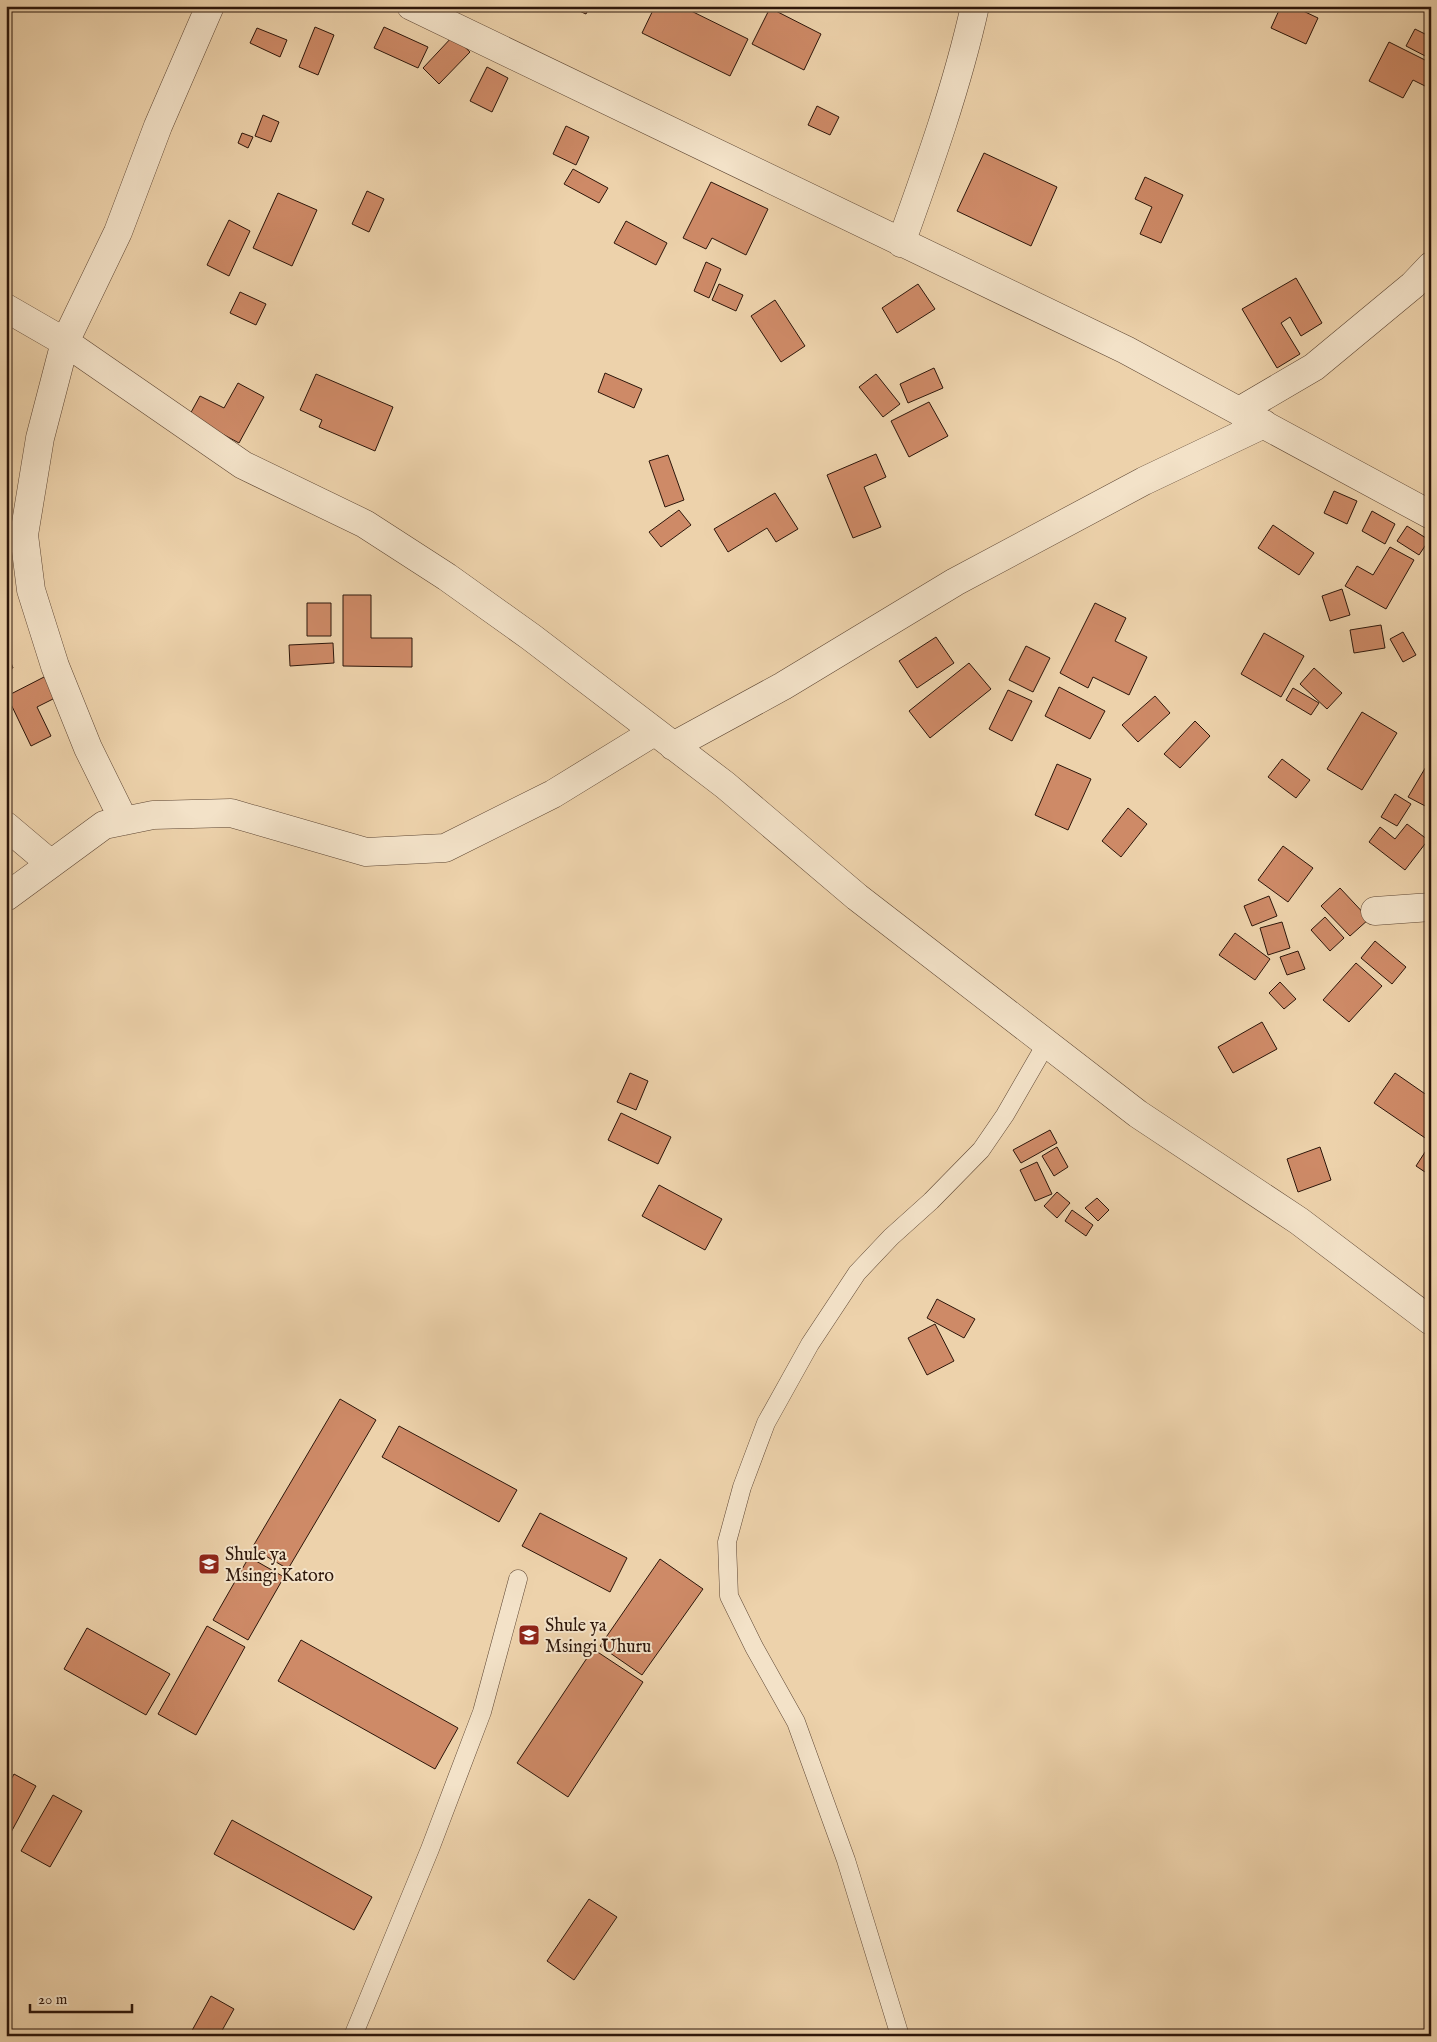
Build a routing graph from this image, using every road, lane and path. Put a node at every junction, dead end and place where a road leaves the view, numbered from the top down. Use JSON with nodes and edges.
{"nodes":[{"id":1,"x":210,"y":6,"type":"edge"},
{"id":2,"x":411,"y":6,"type":"edge"},
{"id":3,"x":975,"y":6,"type":"edge"},
{"id":4,"x":901,"y":242,"type":"junction"},
{"id":5,"x":1431,"y":266,"type":"edge"},
{"id":6,"x":6,"y":308,"type":"edge"},
{"id":7,"x":65,"y":342,"type":"junction"},
{"id":8,"x":1239,"y":411,"type":"junction"},
{"id":9,"x":1264,"y":424,"type":"junction"},
{"id":10,"x":1431,"y":515,"type":"edge"},
{"id":11,"x":663,"y":739,"type":"junction"},
{"id":12,"x":124,"y":821,"type":"junction"},
{"id":13,"x":6,"y":826,"type":"edge"},
{"id":14,"x":51,"y":864,"type":"junction"},
{"id":15,"x":6,"y":897,"type":"edge"},
{"id":16,"x":1431,"y":907,"type":"edge"},
{"id":17,"x":1375,"y":911,"type":"dead end"},
{"id":18,"x":1046,"y":1044,"type":"junction"},
{"id":19,"x":1431,"y":1321,"type":"edge"},
{"id":20,"x":518,"y":1579,"type":"dead end"},
{"id":21,"x":353,"y":2036,"type":"edge"},
{"id":22,"x":900,"y":2036,"type":"edge"}],
"edges":[{"from":1,"to":7,"type":"street"},
{"from":2,"to":4,"type":"street"},
{"from":3,"to":4,"type":"street"},
{"from":4,"to":8,"type":"street"},
{"from":5,"to":8,"type":"street"},
{"from":6,"to":7,"type":"street"},
{"from":7,"to":11,"type":"street"},
{"from":7,"to":12,"type":"street"},
{"from":8,"to":9,"type":"street"},
{"from":9,"to":10,"type":"street"},
{"from":9,"to":11,"type":"street"},
{"from":11,"to":12,"type":"street"},
{"from":11,"to":18,"type":"street"},
{"from":12,"to":14,"type":"street"},
{"from":13,"to":14,"type":"street"},
{"from":14,"to":15,"type":"street"},
{"from":16,"to":17,"type":"street"},
{"from":18,"to":19,"type":"street"},
{"from":18,"to":22,"type":"lane"},
{"from":20,"to":21,"type":"lane"}]}
